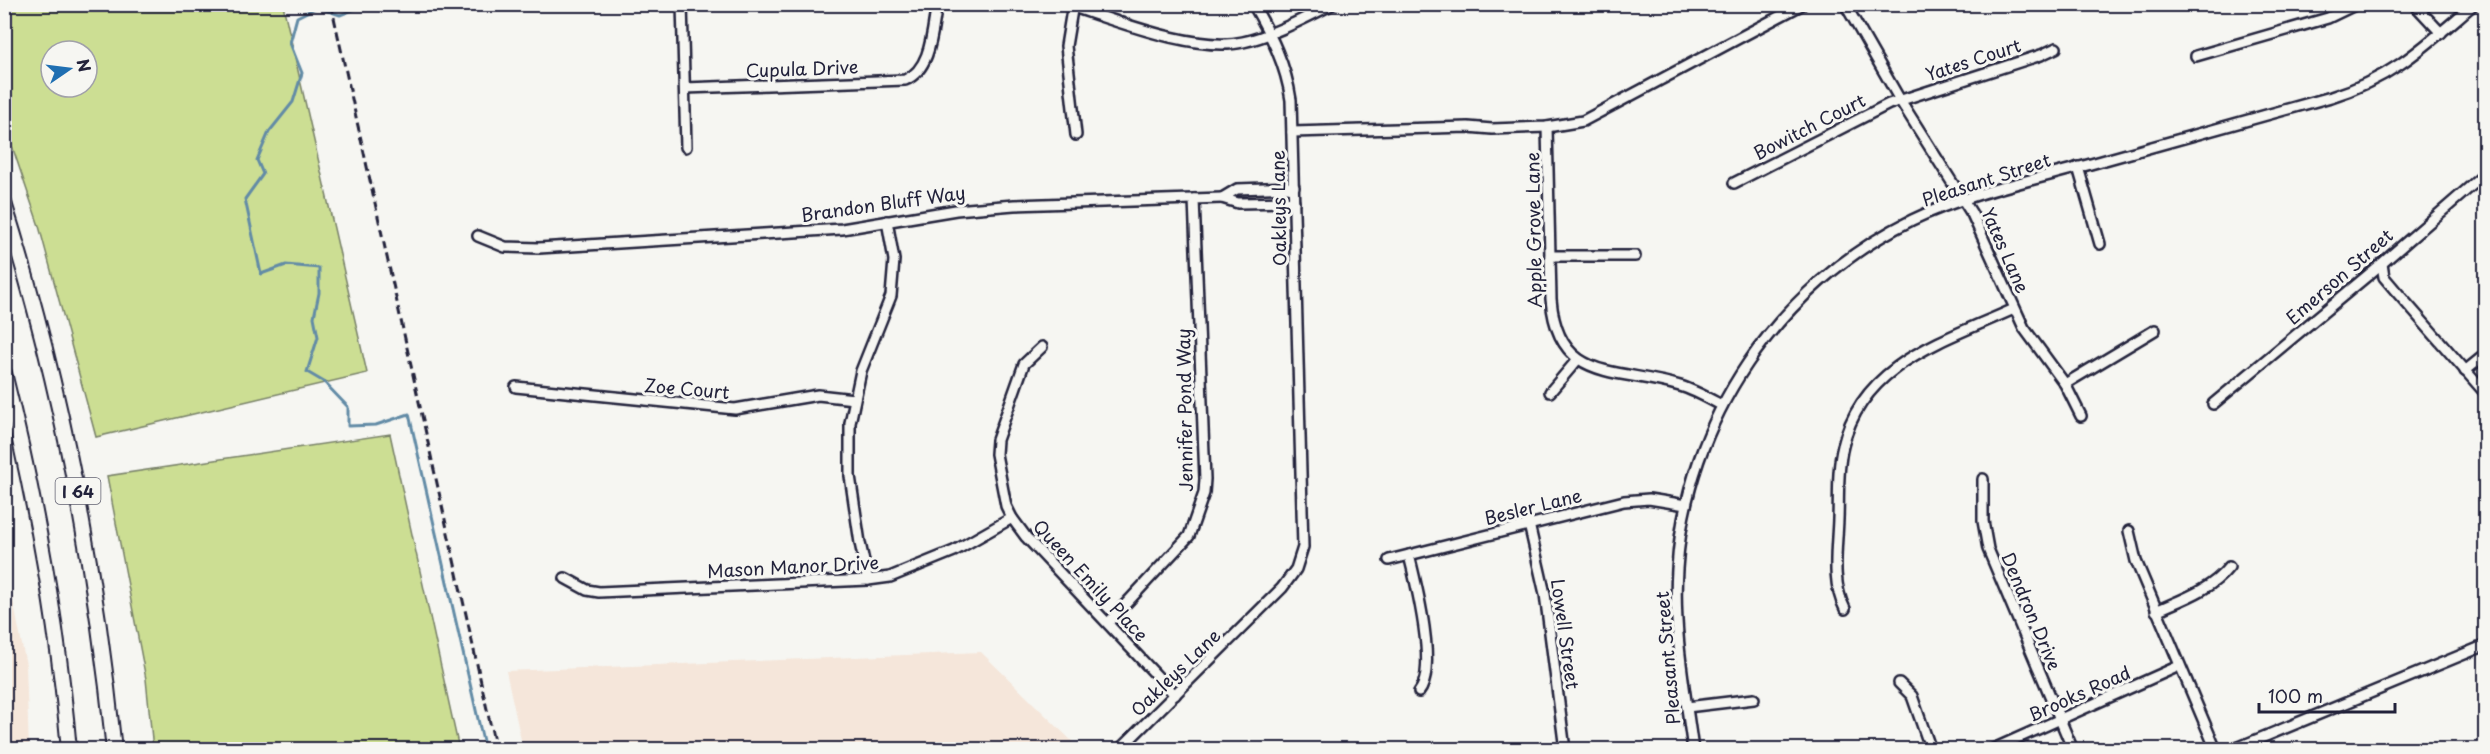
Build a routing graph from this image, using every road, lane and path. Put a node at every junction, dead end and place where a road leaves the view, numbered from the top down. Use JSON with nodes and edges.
{"nodes":[{"id":1,"x":682,"y":4,"type":"edge"},
{"id":2,"x":937,"y":4,"type":"edge"},
{"id":3,"x":1253,"y":4,"type":"edge"},
{"id":4,"x":1333,"y":4,"type":"edge"},
{"id":5,"x":1803,"y":4,"type":"edge"},
{"id":6,"x":1845,"y":4,"type":"edge"},
{"id":7,"x":2357,"y":4,"type":"edge"},
{"id":8,"x":2414,"y":4,"type":"edge"},
{"id":9,"x":2474,"y":4,"type":"edge"},
{"id":10,"x":1070,"y":5,"type":"edge"},
{"id":11,"x":1268,"y":33,"type":"junction"},
{"id":12,"x":2441,"y":33,"type":"junction"},
{"id":13,"x":2056,"y":48,"type":"dead end"},
{"id":14,"x":2196,"y":56,"type":"dead end"},
{"id":15,"x":685,"y":88,"type":"junction"},
{"id":16,"x":1900,"y":100,"type":"junction"},
{"id":17,"x":1547,"y":127,"type":"junction"},
{"id":18,"x":1292,"y":132,"type":"junction"},
{"id":19,"x":1076,"y":135,"type":"dead end"},
{"id":20,"x":686,"y":147,"type":"dead end"},
{"id":21,"x":2078,"y":167,"type":"junction"},
{"id":22,"x":2486,"y":173,"type":"edge"},
{"id":23,"x":1734,"y":183,"type":"dead end"},
{"id":24,"x":1294,"y":187,"type":"junction"},
{"id":25,"x":1222,"y":198,"type":"junction"},
{"id":26,"x":1194,"y":199,"type":"junction"},
{"id":27,"x":1964,"y":200,"type":"junction"},
{"id":28,"x":1294,"y":202,"type":"junction"},
{"id":29,"x":4,"y":203,"type":"edge"},
{"id":30,"x":887,"y":221,"type":"junction"},
{"id":31,"x":478,"y":236,"type":"dead end"},
{"id":32,"x":2100,"y":244,"type":"dead end"},
{"id":33,"x":1550,"y":256,"type":"junction"},
{"id":34,"x":1635,"y":256,"type":"dead end"},
{"id":35,"x":2382,"y":264,"type":"junction"},
{"id":36,"x":2014,"y":309,"type":"junction"},
{"id":37,"x":2155,"y":330,"type":"dead end"},
{"id":38,"x":1042,"y":347,"type":"dead end"},
{"id":39,"x":2486,"y":354,"type":"edge"},
{"id":40,"x":1578,"y":359,"type":"junction"},
{"id":41,"x":2465,"y":371,"type":"junction"},
{"id":42,"x":4,"y":373,"type":"edge"},
{"id":43,"x":2065,"y":384,"type":"junction"},
{"id":44,"x":516,"y":387,"type":"dead end"},
{"id":45,"x":1550,"y":392,"type":"dead end"},
{"id":46,"x":2486,"y":394,"type":"edge"},
{"id":47,"x":854,"y":399,"type":"junction"},
{"id":48,"x":2213,"y":404,"type":"dead end"},
{"id":49,"x":1721,"y":405,"type":"junction"},
{"id":50,"x":2081,"y":416,"type":"dead end"},
{"id":51,"x":1983,"y":479,"type":"dead end"},
{"id":52,"x":1686,"y":505,"type":"junction"},
{"id":53,"x":1012,"y":518,"type":"junction"},
{"id":54,"x":1529,"y":524,"type":"junction"},
{"id":55,"x":2129,"y":531,"type":"dead end"},
{"id":56,"x":1409,"y":555,"type":"junction"},
{"id":57,"x":1389,"y":560,"type":"dead end"},
{"id":58,"x":2229,"y":567,"type":"dead end"},
{"id":59,"x":565,"y":578,"type":"dead end"},
{"id":60,"x":868,"y":580,"type":"junction"},
{"id":61,"x":1845,"y":609,"type":"dead end"},
{"id":62,"x":2156,"y":610,"type":"junction"},
{"id":63,"x":1108,"y":623,"type":"junction"},
{"id":64,"x":2486,"y":645,"type":"edge"},
{"id":65,"x":2179,"y":666,"type":"junction"},
{"id":66,"x":1899,"y":683,"type":"dead end"},
{"id":67,"x":1419,"y":692,"type":"dead end"},
{"id":68,"x":1175,"y":694,"type":"junction"},
{"id":69,"x":1754,"y":699,"type":"dead end"},
{"id":70,"x":1687,"y":707,"type":"junction"},
{"id":71,"x":2060,"y":720,"type":"junction"},
{"id":72,"x":69,"y":750,"type":"edge"},
{"id":73,"x":114,"y":750,"type":"edge"},
{"id":74,"x":1119,"y":750,"type":"edge"},
{"id":75,"x":1565,"y":750,"type":"edge"},
{"id":76,"x":1693,"y":750,"type":"edge"},
{"id":77,"x":1931,"y":750,"type":"edge"},
{"id":78,"x":1992,"y":750,"type":"edge"},
{"id":79,"x":2073,"y":750,"type":"edge"},
{"id":80,"x":2216,"y":750,"type":"edge"},
{"id":81,"x":2232,"y":750,"type":"edge"}],
"edges":[{"from":1,"to":15,"type":"street"},
{"from":2,"to":15,"type":"street","name":"Cupula Drive"},
{"from":3,"to":11,"type":"street"},
{"from":4,"to":11,"type":"street"},
{"from":5,"to":17,"type":"street","name":"Oakleys Lane"},
{"from":6,"to":16,"type":"street","name":"Yates Lane"},
{"from":7,"to":14,"type":"street"},
{"from":8,"to":12,"type":"street"},
{"from":9,"to":12,"type":"street","name":"Pleasant Street"},
{"from":10,"to":11,"type":"street"},
{"from":10,"to":19,"type":"street"},
{"from":11,"to":18,"type":"street"},
{"from":12,"to":21,"type":"street","name":"Pleasant Street"},
{"from":13,"to":16,"type":"street","name":"Yates Court"},
{"from":15,"to":20,"type":"street"},
{"from":16,"to":23,"type":"street","name":"Bowitch Court"},
{"from":16,"to":27,"type":"street","name":"Yates Lane"},
{"from":17,"to":18,"type":"street","name":"Oakleys Lane"},
{"from":17,"to":33,"type":"street","name":"Apple Grove Lane"},
{"from":18,"to":24,"type":"street","name":"Oakleys Lane"},
{"from":21,"to":27,"type":"street","name":"Pleasant Street"},
{"from":21,"to":32,"type":"street"},
{"from":22,"to":35,"type":"street","name":"Emerson Street"},
{"from":24,"to":25,"type":"street","name":"Brandon Bluff Way"},
{"from":24,"to":28,"type":"street","name":"Oakleys Lane"},
{"from":25,"to":26,"type":"street","name":"Brandon Bluff Way"},
{"from":25,"to":28,"type":"street","name":"Brandon Bluff Way"},
{"from":26,"to":30,"type":"street","name":"Brandon Bluff Way"},
{"from":26,"to":63,"type":"street","name":"Jennifer Pond Way"},
{"from":27,"to":36,"type":"street","name":"Yates Lane"},
{"from":27,"to":49,"type":"street","name":"Pleasant Street"},
{"from":28,"to":68,"type":"street","name":"Oakleys Lane"},
{"from":29,"to":73,"type":"highway","number":"I 64"},
{"from":30,"to":31,"type":"street","name":"Brandon Bluff Way"},
{"from":30,"to":47,"type":"street"},
{"from":33,"to":34,"type":"street"},
{"from":33,"to":40,"type":"street","name":"Apple Grove Lane"},
{"from":35,"to":41,"type":"street"},
{"from":35,"to":48,"type":"street","name":"Emerson Street"},
{"from":36,"to":43,"type":"street","name":"Yates Lane"},
{"from":36,"to":61,"type":"street"},
{"from":37,"to":43,"type":"street"},
{"from":38,"to":53,"type":"street","name":"Queen Emily Place"},
{"from":39,"to":41,"type":"street"},
{"from":40,"to":45,"type":"street"},
{"from":40,"to":49,"type":"street"},
{"from":41,"to":46,"type":"street"},
{"from":42,"to":72,"type":"highway","number":"I 64"},
{"from":43,"to":50,"type":"street","name":"Yates Lane"},
{"from":44,"to":47,"type":"street","name":"Zoe Court"},
{"from":47,"to":60,"type":"street"},
{"from":49,"to":52,"type":"street","name":"Pleasant Street"},
{"from":51,"to":71,"type":"street","name":"Dendron Drive"},
{"from":52,"to":54,"type":"street","name":"Besler Lane"},
{"from":52,"to":70,"type":"street","name":"Pleasant Street"},
{"from":53,"to":60,"type":"street","name":"Mason Manor Drive"},
{"from":53,"to":63,"type":"street","name":"Queen Emily Place"},
{"from":54,"to":56,"type":"street","name":"Besler Lane"},
{"from":54,"to":75,"type":"street","name":"Lowell Street"},
{"from":55,"to":62,"type":"street"},
{"from":56,"to":57,"type":"street","name":"Besler Lane"},
{"from":56,"to":67,"type":"street"},
{"from":58,"to":62,"type":"street"},
{"from":59,"to":60,"type":"street","name":"Mason Manor Drive"},
{"from":62,"to":65,"type":"street"},
{"from":63,"to":68,"type":"street","name":"Queen Emily Place"},
{"from":64,"to":81,"type":"street"},
{"from":65,"to":71,"type":"street","name":"Brooks Road"},
{"from":65,"to":80,"type":"street"},
{"from":66,"to":77,"type":"street"},
{"from":68,"to":74,"type":"street","name":"Oakleys Lane"},
{"from":69,"to":70,"type":"street"},
{"from":70,"to":76,"type":"street","name":"Pleasant Street"},
{"from":71,"to":78,"type":"street","name":"Brooks Road"},
{"from":71,"to":79,"type":"street","name":"Dendron Drive"}]}
